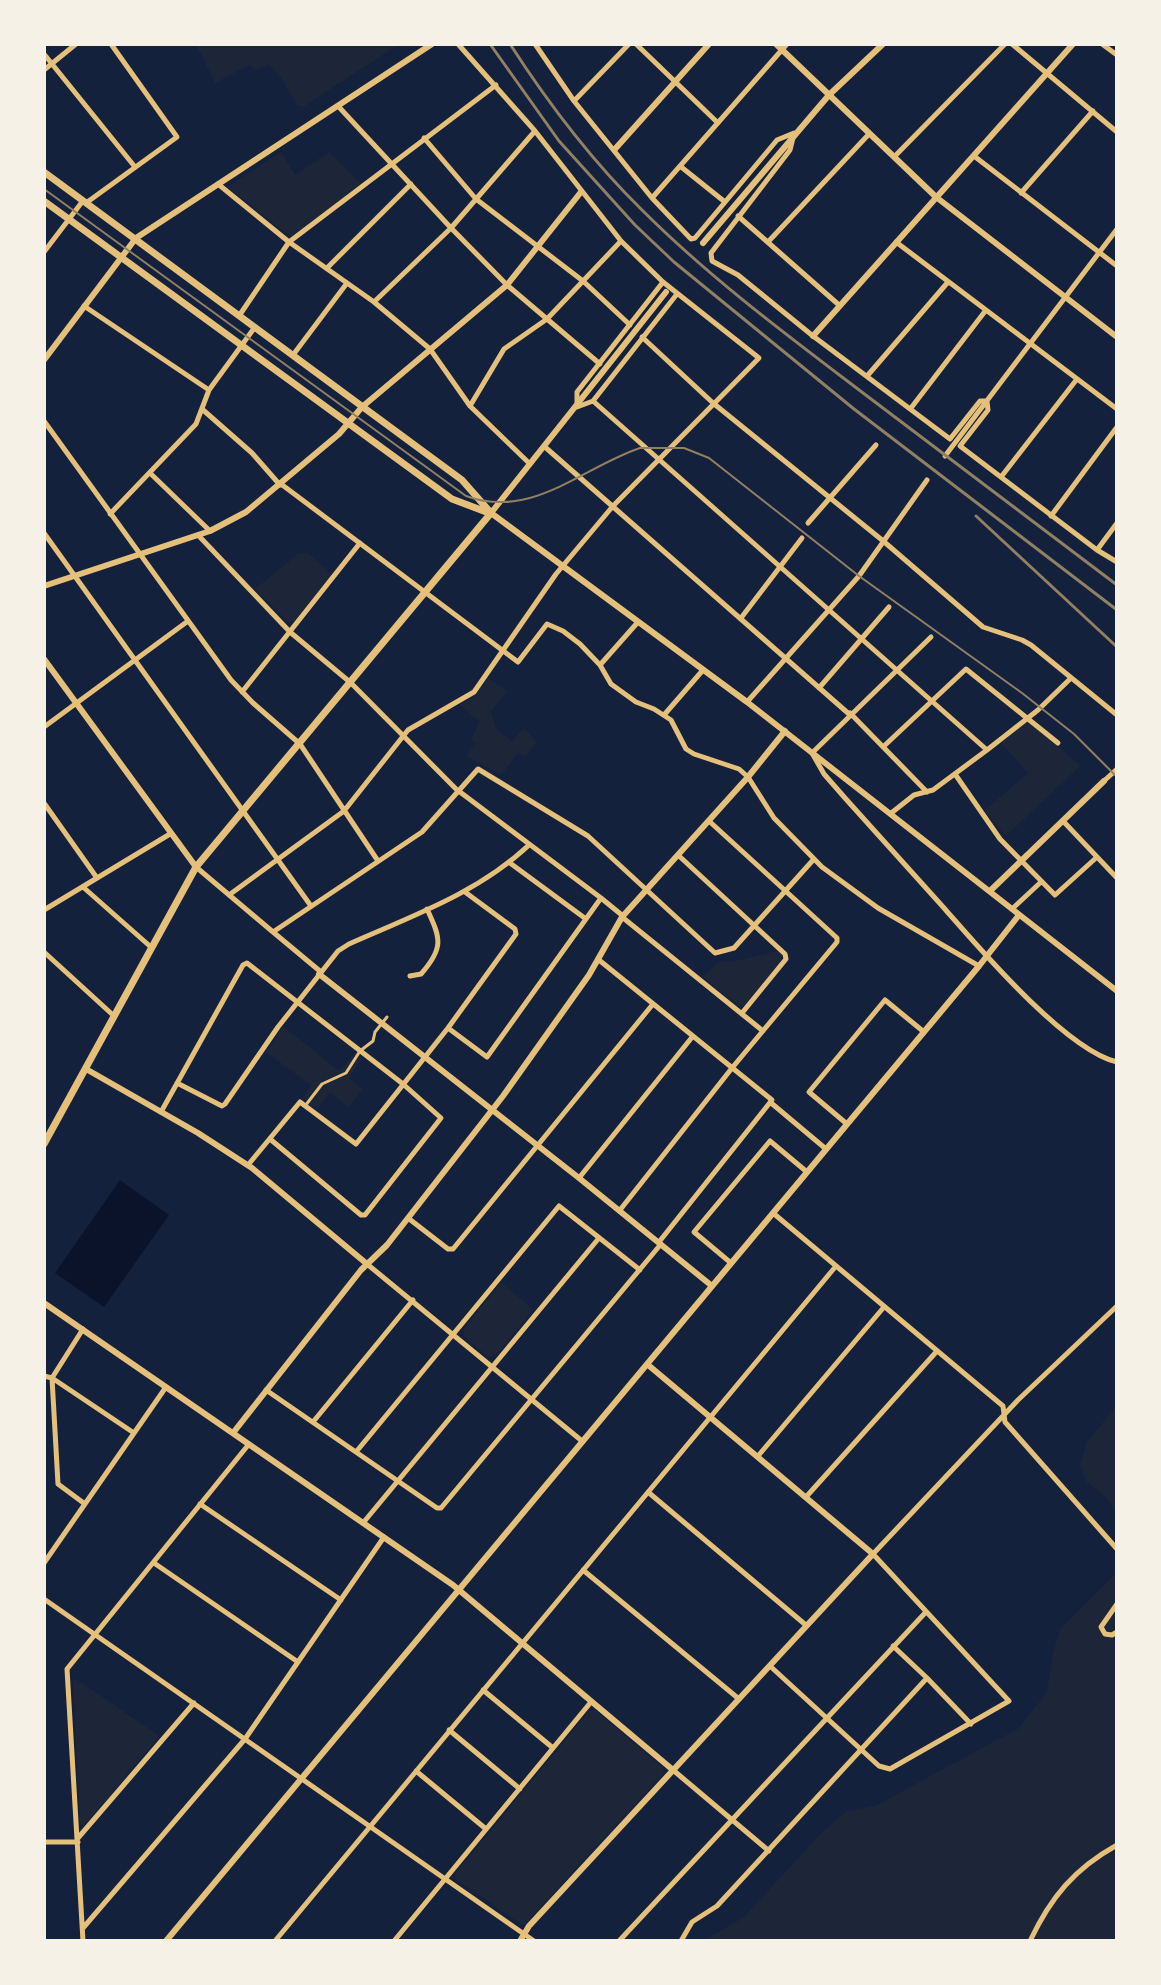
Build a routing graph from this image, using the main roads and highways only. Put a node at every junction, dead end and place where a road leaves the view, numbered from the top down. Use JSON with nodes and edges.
{"nodes":[{"id":1,"x":44,"y":172,"type":"edge"},
{"id":2,"x":44,"y":201,"type":"edge"},
{"id":3,"x":491,"y":513,"type":"junction"},
{"id":4,"x":44,"y":1144,"type":"edge"}],
"edges":[{"from":1,"to":3,"type":"main road"},
{"from":2,"to":3,"type":"main road"},
{"from":3,"to":4,"type":"main road"}]}
